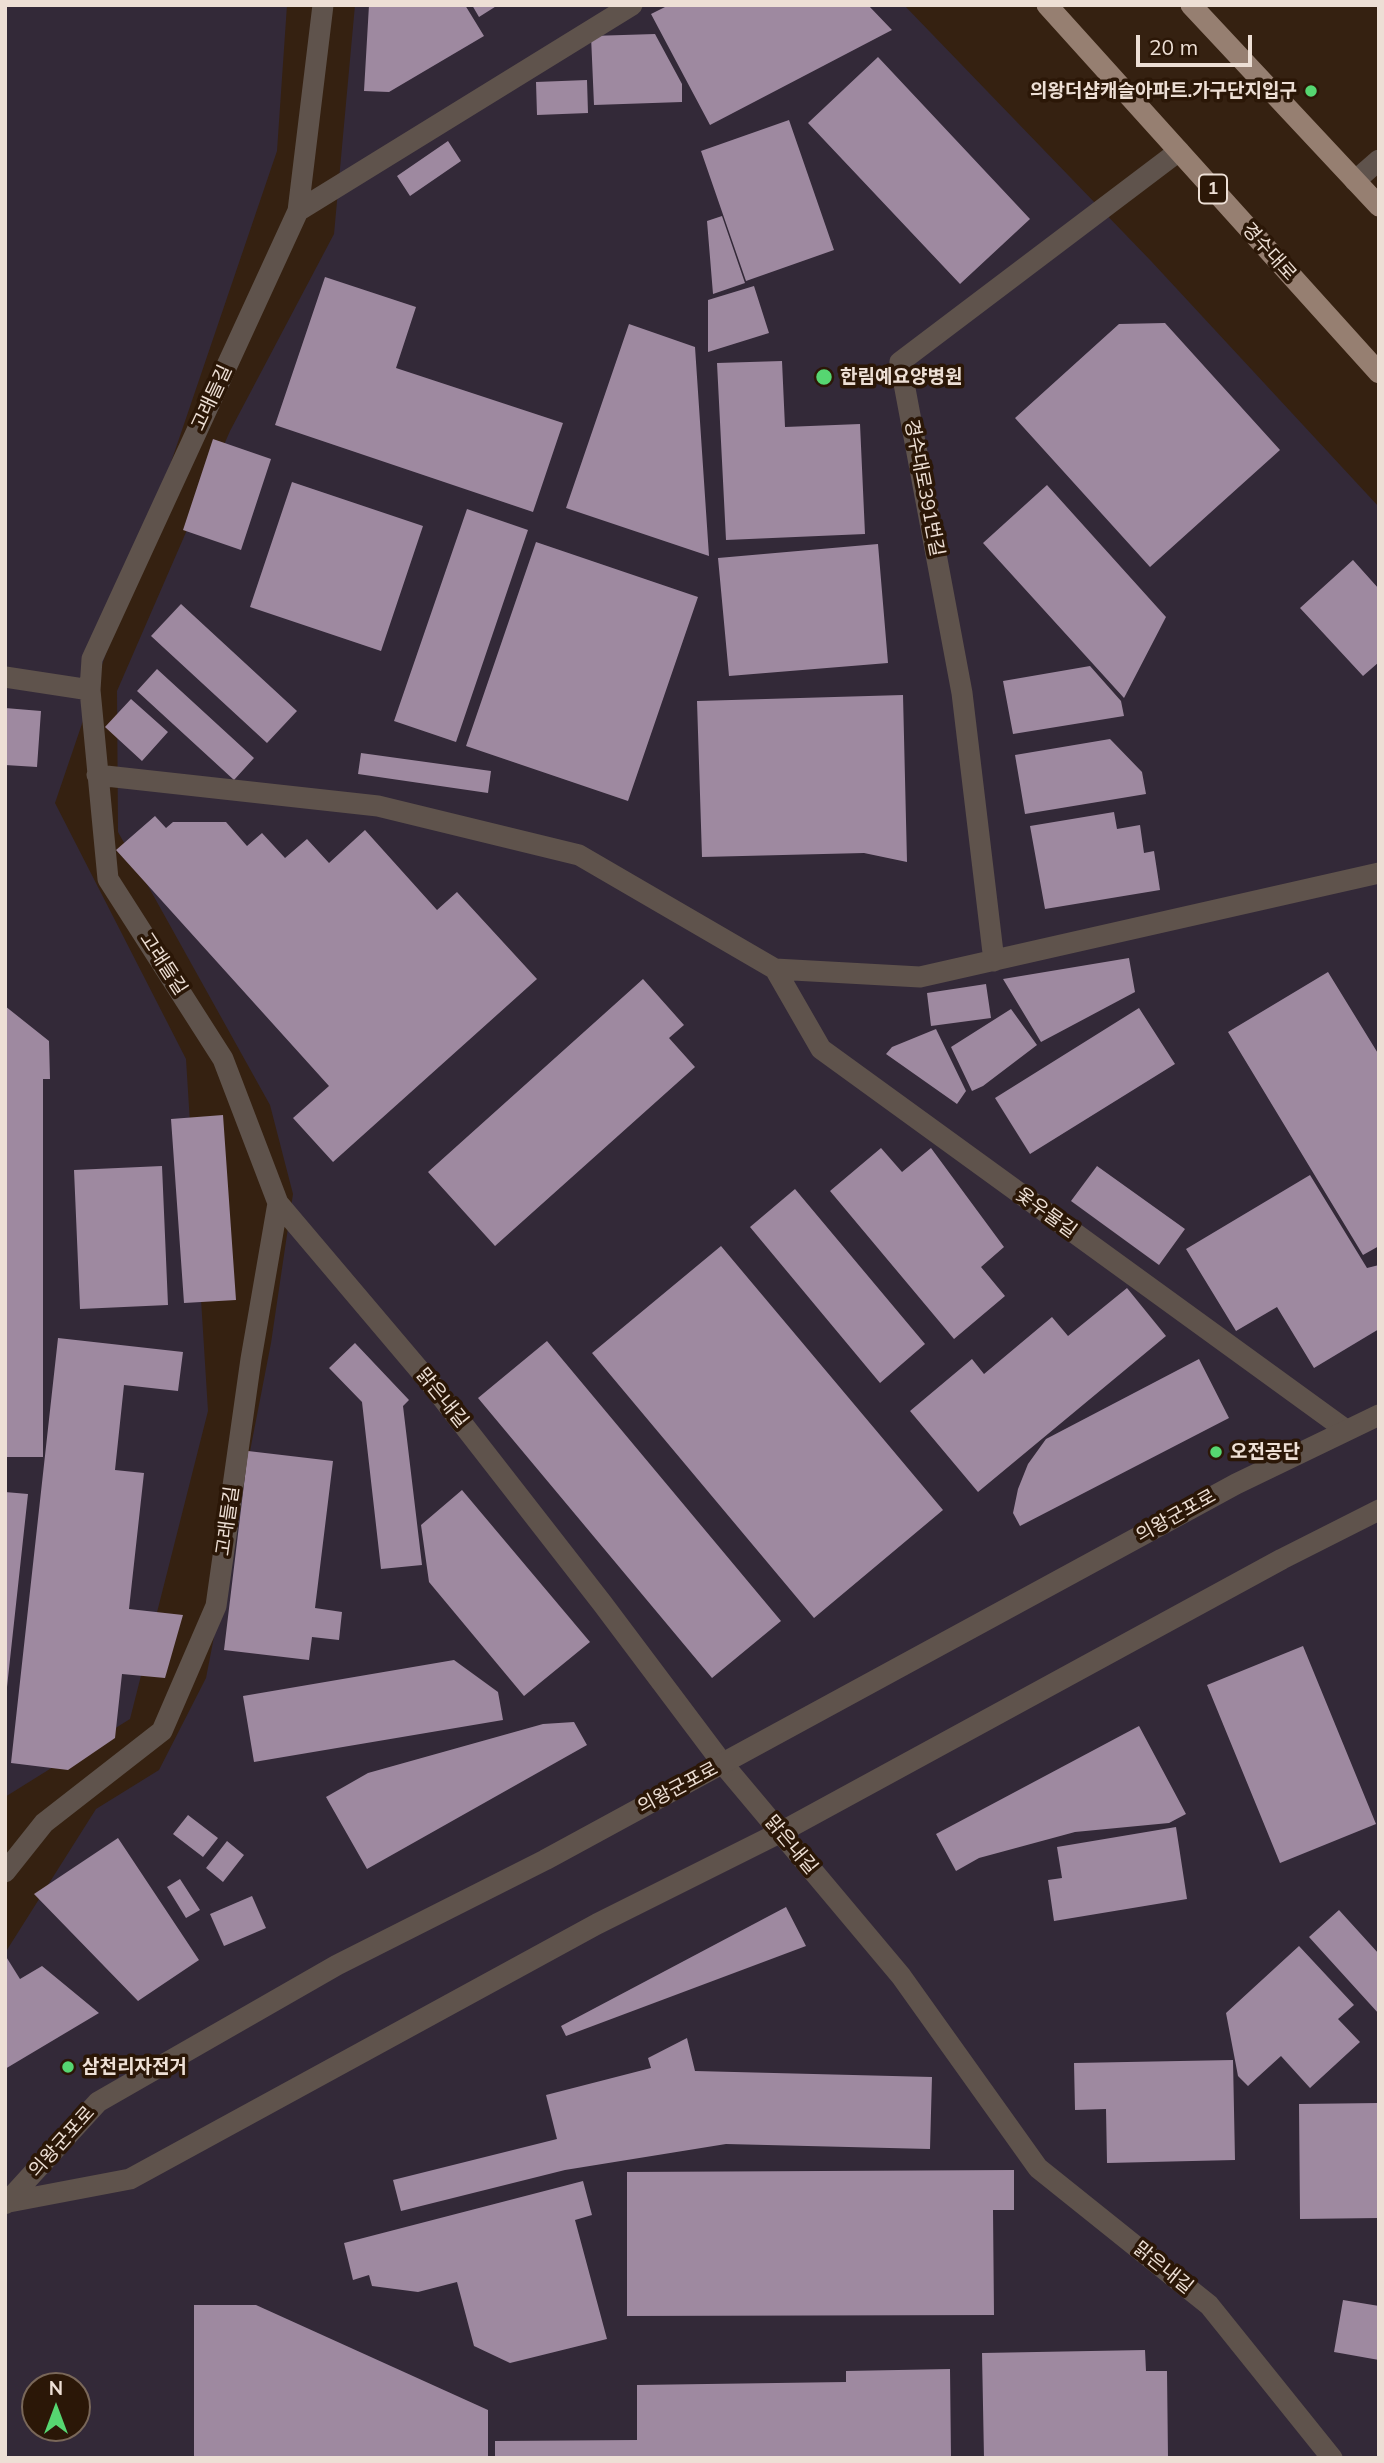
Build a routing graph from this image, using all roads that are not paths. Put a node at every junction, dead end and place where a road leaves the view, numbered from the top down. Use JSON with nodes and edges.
{"nodes":[{"id":1,"x":323,"y":5,"type":"edge"},
{"id":2,"x":632,"y":5,"type":"edge"},
{"id":3,"x":1047,"y":5,"type":"edge"},
{"id":4,"x":1191,"y":5,"type":"edge"},
{"id":5,"x":1179,"y":151,"type":"junction"},
{"id":6,"x":1379,"y":160,"type":"edge"},
{"id":7,"x":1355,"y":181,"type":"junction"},
{"id":8,"x":1379,"y":206,"type":"edge"},
{"id":9,"x":298,"y":211,"type":"junction"},
{"id":10,"x":1379,"y":373,"type":"edge"},
{"id":11,"x":5,"y":677,"type":"edge"},
{"id":12,"x":90,"y":690,"type":"junction"},
{"id":13,"x":97,"y":775,"type":"junction"},
{"id":14,"x":1379,"y":873,"type":"edge"},
{"id":15,"x":994,"y":961,"type":"junction"},
{"id":16,"x":775,"y":969,"type":"junction"},
{"id":17,"x":278,"y":1203,"type":"junction"},
{"id":18,"x":1379,"y":1415,"type":"edge"},
{"id":19,"x":1346,"y":1430,"type":"junction"},
{"id":20,"x":1379,"y":1510,"type":"edge"},
{"id":21,"x":723,"y":1764,"type":"junction"},
{"id":22,"x":781,"y":1832,"type":"junction"},
{"id":23,"x":5,"y":1872,"type":"edge"},
{"id":24,"x":7,"y":2203,"type":"edge"},
{"id":25,"x":1332,"y":2458,"type":"edge"}],
"edges":[{"from":1,"to":9,"type":"street","name":"고래들길"},
{"from":2,"to":9,"type":"street"},
{"from":3,"to":5,"type":"main road","name":"경수대로","number":"1"},
{"from":4,"to":7,"type":"main road"},
{"from":5,"to":10,"type":"main road","name":"경수대로","number":"1"},
{"from":5,"to":15,"type":"street","name":"경수대로391번길"},
{"from":6,"to":7,"type":"street"},
{"from":7,"to":8,"type":"main road"},
{"from":9,"to":12,"type":"street","name":"고래들길"},
{"from":11,"to":12,"type":"street"},
{"from":12,"to":13,"type":"street","name":"고래들길"},
{"from":13,"to":16,"type":"street"},
{"from":13,"to":17,"type":"street","name":"고래들길"},
{"from":14,"to":15,"type":"street"},
{"from":15,"to":16,"type":"street"},
{"from":16,"to":19,"type":"street","name":"옻우물길"},
{"from":17,"to":21,"type":"street","name":"맑은내길"},
{"from":17,"to":23,"type":"street","name":"고래들길"},
{"from":18,"to":19,"type":"street","name":"의왕군포로"},
{"from":19,"to":21,"type":"street","name":"의왕군포로"},
{"from":20,"to":22,"type":"street","name":"의왕군포로"},
{"from":21,"to":22,"type":"street","name":"맑은내길"},
{"from":21,"to":24,"type":"street","name":"의왕군포로"},
{"from":22,"to":24,"type":"street","name":"의왕군포로"},
{"from":22,"to":25,"type":"street","name":"맑은내길"}]}
